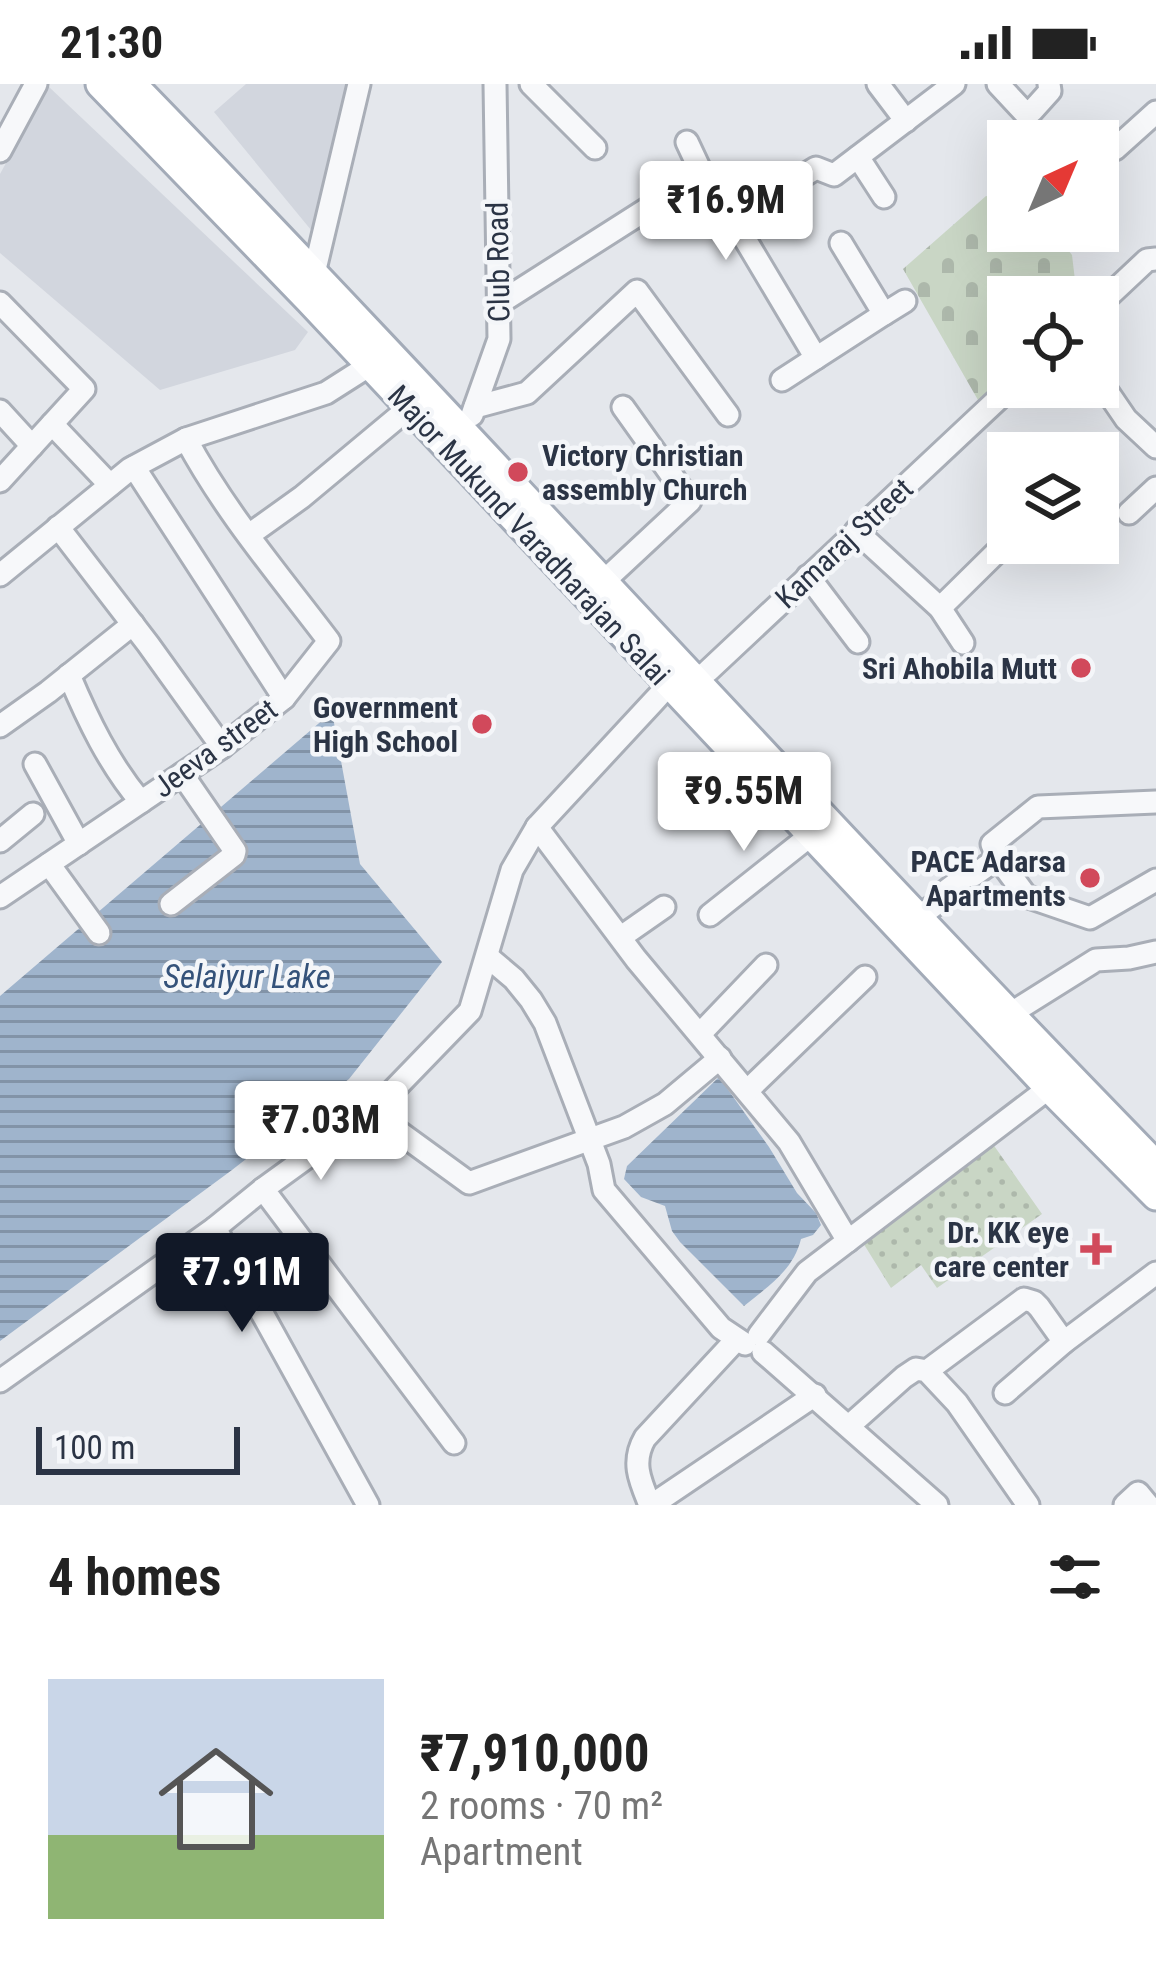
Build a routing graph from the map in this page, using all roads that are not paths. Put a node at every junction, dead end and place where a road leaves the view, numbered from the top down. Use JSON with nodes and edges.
{"nodes":[{"id":1,"x":36,"y":84,"type":"edge"},
{"id":2,"x":100,"y":84,"type":"edge"},
{"id":3,"x":132,"y":84,"type":"edge"},
{"id":4,"x":359,"y":84,"type":"edge"},
{"id":5,"x":495,"y":84,"type":"edge"},
{"id":6,"x":531,"y":84,"type":"edge"},
{"id":7,"x":878,"y":84,"type":"edge"},
{"id":8,"x":954,"y":84,"type":"edge"},
{"id":9,"x":998,"y":84,"type":"edge"},
{"id":10,"x":1049,"y":84,"type":"edge"},
{"id":11,"x":1156,"y":112,"type":"edge"},
{"id":12,"x":907,"y":121,"type":"junction"},
{"id":13,"x":687,"y":142,"type":"dead end"},
{"id":14,"x":1119,"y":144,"type":"edge"},
{"id":15,"x":595,"y":148,"type":"dead end"},
{"id":16,"x":0,"y":151,"type":"edge"},
{"id":17,"x":858,"y":157,"type":"junction"},
{"id":18,"x":702,"y":174,"type":"junction"},
{"id":19,"x":884,"y":197,"type":"dead end"},
{"id":20,"x":733,"y":219,"type":"junction"},
{"id":21,"x":841,"y":243,"type":"dead end"},
{"id":22,"x":1156,"y":259,"type":"edge"},
{"id":23,"x":314,"y":272,"type":"junction"},
{"id":24,"x":1119,"y":286,"type":"edge"},
{"id":25,"x":309,"y":300,"type":"junction"},
{"id":26,"x":905,"y":301,"type":"dead end"},
{"id":27,"x":0,"y":304,"type":"edge"},
{"id":28,"x":498,"y":304,"type":"junction"},
{"id":29,"x":884,"y":314,"type":"junction"},
{"id":30,"x":815,"y":358,"type":"junction"},
{"id":31,"x":370,"y":364,"type":"junction"},
{"id":32,"x":782,"y":380,"type":"dead end"},
{"id":33,"x":410,"y":407,"type":"junction"},
{"id":34,"x":623,"y":407,"type":"dead end"},
{"id":35,"x":988,"y":408,"type":"edge"},
{"id":36,"x":1119,"y":408,"type":"edge"},
{"id":37,"x":0,"y":411,"type":"edge"},
{"id":38,"x":728,"y":415,"type":"dead end"},
{"id":39,"x":470,"y":420,"type":"junction"},
{"id":40,"x":52,"y":424,"type":"junction"},
{"id":41,"x":186,"y":439,"type":"junction"},
{"id":42,"x":32,"y":446,"type":"junction"},
{"id":43,"x":1156,"y":447,"type":"edge"},
{"id":44,"x":134,"y":467,"type":"junction"},
{"id":45,"x":0,"y":481,"type":"edge"},
{"id":46,"x":110,"y":485,"type":"junction"},
{"id":47,"x":1156,"y":488,"type":"edge"},
{"id":48,"x":1129,"y":513,"type":"dead end"},
{"id":49,"x":58,"y":527,"type":"junction"},
{"id":50,"x":856,"y":531,"type":"junction"},
{"id":51,"x":249,"y":535,"type":"junction"},
{"id":52,"x":987,"y":562,"type":"edge"},
{"id":53,"x":0,"y":575,"type":"edge"},
{"id":54,"x":808,"y":577,"type":"junction"},
{"id":55,"x":603,"y":582,"type":"junction"},
{"id":56,"x":940,"y":608,"type":"junction"},
{"id":57,"x":133,"y":624,"type":"junction"},
{"id":58,"x":858,"y":643,"type":"dead end"},
{"id":59,"x":963,"y":643,"type":"dead end"},
{"id":60,"x":69,"y":675,"type":"junction"},
{"id":61,"x":683,"y":684,"type":"junction"},
{"id":62,"x":284,"y":698,"type":"junction"},
{"id":63,"x":0,"y":726,"type":"edge"},
{"id":64,"x":222,"y":747,"type":"junction"},
{"id":65,"x":35,"y":764,"type":"dead end"},
{"id":66,"x":182,"y":774,"type":"junction"},
{"id":67,"x":141,"y":802,"type":"junction"},
{"id":68,"x":1156,"y":802,"type":"edge"},
{"id":69,"x":33,"y":814,"type":"dead end"},
{"id":70,"x":537,"y":827,"type":"junction"},
{"id":71,"x":811,"y":835,"type":"junction"},
{"id":72,"x":0,"y":841,"type":"edge"},
{"id":73,"x":79,"y":844,"type":"junction"},
{"id":74,"x":998,"y":858,"type":"junction"},
{"id":75,"x":49,"y":864,"type":"junction"},
{"id":76,"x":1156,"y":880,"type":"edge"},
{"id":77,"x":0,"y":897,"type":"edge"},
{"id":78,"x":171,"y":904,"type":"dead end"},
{"id":79,"x":664,"y":907,"type":"dead end"},
{"id":80,"x":929,"y":909,"type":"junction"},
{"id":81,"x":710,"y":915,"type":"dead end"},
{"id":82,"x":99,"y":933,"type":"dead end"},
{"id":83,"x":621,"y":937,"type":"junction"},
{"id":84,"x":490,"y":948,"type":"junction"},
{"id":85,"x":1156,"y":952,"type":"edge"},
{"id":86,"x":766,"y":965,"type":"dead end"},
{"id":87,"x":865,"y":976,"type":"dead end"},
{"id":88,"x":1010,"y":1014,"type":"junction"},
{"id":89,"x":700,"y":1034,"type":"junction"},
{"id":90,"x":720,"y":1058,"type":"junction"},
{"id":91,"x":1049,"y":1088,"type":"junction"},
{"id":92,"x":748,"y":1091,"type":"junction"},
{"id":93,"x":370,"y":1111,"type":"junction"},
{"id":94,"x":590,"y":1140,"type":"junction"},
{"id":95,"x":1156,"y":1165,"type":"edge"},
{"id":96,"x":263,"y":1190,"type":"junction"},
{"id":97,"x":1156,"y":1196,"type":"edge"},
{"id":98,"x":215,"y":1228,"type":"junction"},
{"id":99,"x":848,"y":1240,"type":"junction"},
{"id":100,"x":1156,"y":1273,"type":"edge"},
{"id":101,"x":1064,"y":1342,"type":"junction"},
{"id":102,"x":751,"y":1343,"type":"junction"},
{"id":103,"x":927,"y":1371,"type":"junction"},
{"id":104,"x":0,"y":1381,"type":"edge"},
{"id":105,"x":1005,"y":1393,"type":"dead end"},
{"id":106,"x":815,"y":1395,"type":"junction"},
{"id":107,"x":849,"y":1426,"type":"junction"},
{"id":108,"x":454,"y":1443,"type":"dead end"},
{"id":109,"x":1156,"y":1478,"type":"edge"},
{"id":110,"x":1137,"y":1501,"type":"edge"},
{"id":111,"x":926,"y":1502,"type":"edge"},
{"id":112,"x":368,"y":1505,"type":"edge"},
{"id":113,"x":651,"y":1505,"type":"edge"},
{"id":114,"x":1028,"y":1505,"type":"edge"}],
"edges":[{"from":1,"to":16,"type":"street"},
{"from":2,"to":25,"type":"main road","name":"Major Mukund Varadharajan Salai"},
{"from":3,"to":23,"type":"main road","name":"Major Mukund Varadharajan Salai"},
{"from":4,"to":23,"type":"street"},
{"from":5,"to":28,"type":"street","name":"Club Road"},
{"from":6,"to":15,"type":"street"},
{"from":7,"to":12,"type":"street"},
{"from":8,"to":12,"type":"street"},
{"from":9,"to":10,"type":"street"},
{"from":11,"to":14,"type":"street"},
{"from":12,"to":17,"type":"street"},
{"from":13,"to":18,"type":"street"},
{"from":17,"to":19,"type":"street"},
{"from":17,"to":20,"type":"street"},
{"from":18,"to":20,"type":"street"},
{"from":18,"to":28,"type":"street"},
{"from":20,"to":30,"type":"street"},
{"from":21,"to":29,"type":"street"},
{"from":22,"to":24,"type":"street"},
{"from":23,"to":25,"type":"street"},
{"from":23,"to":39,"type":"main road","name":"Major Mukund Varadharajan Salai"},
{"from":25,"to":31,"type":"main road","name":"Major Mukund Varadharajan Salai"},
{"from":26,"to":29,"type":"street"},
{"from":27,"to":40,"type":"street"},
{"from":28,"to":39,"type":"street","name":"Club Road"},
{"from":29,"to":30,"type":"street"},
{"from":30,"to":32,"type":"street"},
{"from":31,"to":33,"type":"main road","name":"Major Mukund Varadharajan Salai"},
{"from":31,"to":41,"type":"street"},
{"from":33,"to":51,"type":"street"},
{"from":33,"to":61,"type":"main road","name":"Major Mukund Varadharajan Salai"},
{"from":34,"to":55,"type":"street"},
{"from":35,"to":50,"type":"street","name":"Kamaraj Street"},
{"from":36,"to":43,"type":"street"},
{"from":37,"to":42,"type":"street"},
{"from":38,"to":39,"type":"street"},
{"from":39,"to":55,"type":"main road","name":"Major Mukund Varadharajan Salai"},
{"from":40,"to":42,"type":"street"},
{"from":40,"to":46,"type":"street"},
{"from":41,"to":44,"type":"street"},
{"from":41,"to":51,"type":"street","name":"Jeeva street"},
{"from":42,"to":45,"type":"street"},
{"from":44,"to":46,"type":"street"},
{"from":44,"to":62,"type":"street"},
{"from":46,"to":49,"type":"street"},
{"from":47,"to":48,"type":"street"},
{"from":49,"to":53,"type":"street"},
{"from":49,"to":57,"type":"street"},
{"from":50,"to":54,"type":"street","name":"Kamaraj Street"},
{"from":50,"to":56,"type":"street"},
{"from":51,"to":62,"type":"street","name":"Jeeva street"},
{"from":52,"to":56,"type":"street"},
{"from":54,"to":58,"type":"street"},
{"from":54,"to":61,"type":"street","name":"Kamaraj Street"},
{"from":55,"to":61,"type":"main road","name":"Major Mukund Varadharajan Salai"},
{"from":56,"to":59,"type":"street"},
{"from":57,"to":60,"type":"street"},
{"from":57,"to":64,"type":"street"},
{"from":60,"to":63,"type":"street"},
{"from":60,"to":67,"type":"street"},
{"from":61,"to":70,"type":"street","name":"Kamaraj Street"},
{"from":61,"to":71,"type":"main road","name":"Major Mukund Varadharajan Salai"},
{"from":61,"to":80,"type":"main road","name":"Major Mukund Varadharajan Salai"},
{"from":62,"to":64,"type":"street","name":"Jeeva street"},
{"from":64,"to":66,"type":"street","name":"Jeeva street"},
{"from":65,"to":73,"type":"street"},
{"from":66,"to":67,"type":"street","name":"Jeeva street"},
{"from":66,"to":78,"type":"street"},
{"from":67,"to":73,"type":"street","name":"Jeeva street"},
{"from":68,"to":74,"type":"street"},
{"from":69,"to":72,"type":"street"},
{"from":70,"to":83,"type":"street"},
{"from":70,"to":84,"type":"street","name":"Kamaraj Street"},
{"from":71,"to":81,"type":"street"},
{"from":71,"to":91,"type":"main road","name":"Major Mukund Varadharajan Salai"},
{"from":73,"to":75,"type":"street","name":"Jeeva street"},
{"from":74,"to":76,"type":"street"},
{"from":74,"to":80,"type":"street"},
{"from":75,"to":77,"type":"street","name":"Jeeva street"},
{"from":75,"to":82,"type":"street"},
{"from":79,"to":83,"type":"street"},
{"from":80,"to":88,"type":"main road","name":"Major Mukund Varadharajan Salai"},
{"from":83,"to":89,"type":"street"},
{"from":84,"to":93,"type":"street","name":"Kamaraj Street"},
{"from":84,"to":94,"type":"street"},
{"from":85,"to":88,"type":"street"},
{"from":86,"to":89,"type":"street"},
{"from":87,"to":92,"type":"street"},
{"from":88,"to":95,"type":"main road","name":"Major Mukund Varadharajan Salai"},
{"from":89,"to":90,"type":"street"},
{"from":90,"to":92,"type":"street"},
{"from":90,"to":94,"type":"street"},
{"from":91,"to":97,"type":"main road","name":"Major Mukund Varadharajan Salai"},
{"from":91,"to":99,"type":"street"},
{"from":92,"to":99,"type":"street"},
{"from":93,"to":94,"type":"street"},
{"from":93,"to":96,"type":"street","name":"Kamaraj Street"},
{"from":94,"to":102,"type":"street"},
{"from":96,"to":98,"type":"street","name":"Kamaraj Street"},
{"from":96,"to":108,"type":"street"},
{"from":98,"to":104,"type":"street","name":"Kamaraj Street"},
{"from":98,"to":112,"type":"street"},
{"from":99,"to":102,"type":"street"},
{"from":100,"to":101,"type":"street"},
{"from":101,"to":103,"type":"street"},
{"from":101,"to":105,"type":"street"},
{"from":102,"to":106,"type":"street"},
{"from":102,"to":113,"type":"street"},
{"from":103,"to":107,"type":"street"},
{"from":103,"to":114,"type":"street"},
{"from":106,"to":107,"type":"street"},
{"from":106,"to":113,"type":"street"},
{"from":107,"to":111,"type":"street"},
{"from":109,"to":110,"type":"street"}]}
